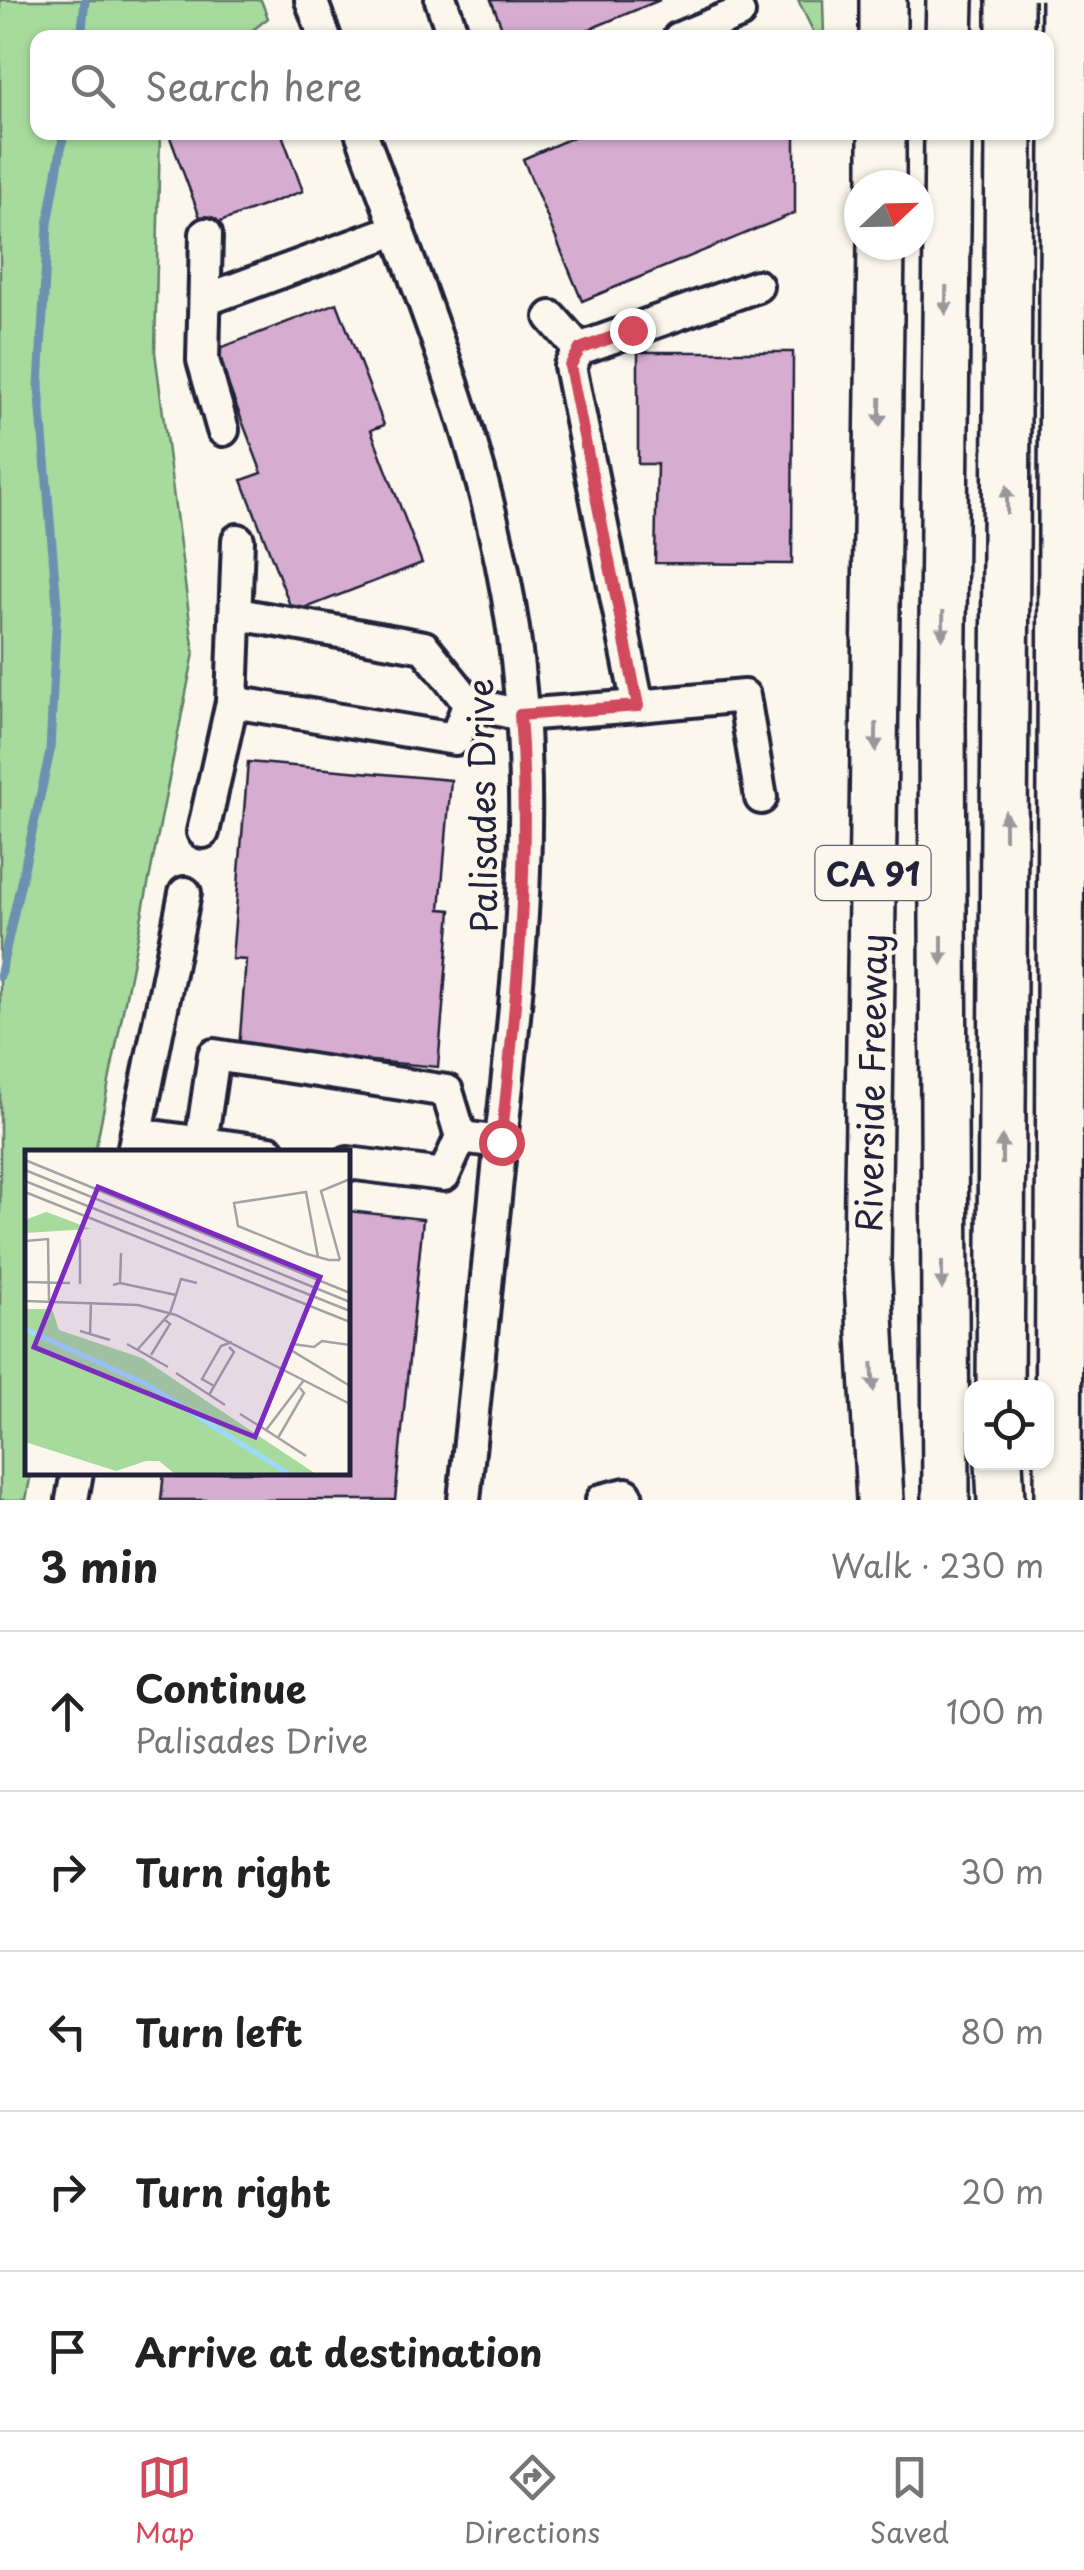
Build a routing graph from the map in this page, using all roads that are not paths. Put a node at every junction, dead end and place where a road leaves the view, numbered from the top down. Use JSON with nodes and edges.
{"nodes":[{"id":1,"x":312,"y":0,"type":"edge"},
{"id":2,"x":440,"y":0,"type":"edge"},
{"id":3,"x":884,"y":0,"type":"edge"},
{"id":4,"x":950,"y":0,"type":"edge"},
{"id":5,"x":1010,"y":0,"type":"edge"},
{"id":6,"x":1065,"y":0,"type":"edge"},
{"id":7,"x":739,"y":13,"type":"dead end"},
{"id":8,"x":322,"y":30,"type":"edge"},
{"id":9,"x":451,"y":30,"type":"edge"},
{"id":10,"x":699,"y":30,"type":"edge"},
{"id":11,"x":883,"y":30,"type":"edge"},
{"id":12,"x":950,"y":30,"type":"edge"},
{"id":13,"x":1010,"y":30,"type":"edge"},
{"id":14,"x":363,"y":140,"type":"edge"},
{"id":15,"x":882,"y":140,"type":"edge"},
{"id":16,"x":948,"y":140,"type":"edge"},
{"id":17,"x":1008,"y":140,"type":"edge"},
{"id":18,"x":882,"y":170,"type":"edge"},
{"id":19,"x":398,"y":229,"type":"junction"},
{"id":20,"x":206,"y":234,"type":"dead end"},
{"id":21,"x":881,"y":260,"type":"edge"},
{"id":22,"x":757,"y":286,"type":"dead end"},
{"id":23,"x":204,"y":300,"type":"junction"},
{"id":24,"x":551,"y":317,"type":"dead end"},
{"id":25,"x":580,"y":349,"type":"junction"},
{"id":26,"x":223,"y":430,"type":"dead end"},
{"id":27,"x":238,"y":540,"type":"dead end"},
{"id":28,"x":238,"y":614,"type":"junction"},
{"id":29,"x":232,"y":702,"type":"junction"},
{"id":30,"x":469,"y":703,"type":"junction"},
{"id":31,"x":638,"y":706,"type":"junction"},
{"id":32,"x":520,"y":715,"type":"junction"},
{"id":33,"x":761,"y":798,"type":"dead end"},
{"id":34,"x":203,"y":832,"type":"dead end"},
{"id":35,"x":186,"y":893,"type":"dead end"},
{"id":36,"x":460,"y":1136,"type":"junction"},
{"id":37,"x":501,"y":1142,"type":"junction"},
{"id":38,"x":135,"y":1143,"type":"edge"},
{"id":39,"x":201,"y":1144,"type":"junction"},
{"id":40,"x":253,"y":1150,"type":"edge"},
{"id":41,"x":350,"y":1162,"type":"edge"},
{"id":42,"x":1000,"y":1380,"type":"edge"},
{"id":43,"x":1000,"y":1470,"type":"edge"},
{"id":44,"x":76,"y":1475,"type":"edge"},
{"id":45,"x":72,"y":1500,"type":"edge"},
{"id":46,"x":464,"y":1500,"type":"edge"},
{"id":47,"x":602,"y":1500,"type":"edge"},
{"id":48,"x":627,"y":1500,"type":"edge"},
{"id":49,"x":880,"y":1500,"type":"edge"},
{"id":50,"x":946,"y":1500,"type":"edge"},
{"id":51,"x":1001,"y":1500,"type":"edge"},
{"id":52,"x":1058,"y":1500,"type":"edge"}],
"edges":[{"from":1,"to":8,"type":"street"},
{"from":2,"to":9,"type":"street"},
{"from":3,"to":11,"type":"highway"},
{"from":4,"to":12,"type":"highway"},
{"from":5,"to":13,"type":"highway","bridge":true},
{"from":6,"to":52,"type":"highway","bridge":true},
{"from":7,"to":10,"type":"street"},
{"from":14,"to":19,"type":"street","name":"Palisades Drive"},
{"from":15,"to":18,"type":"highway"},
{"from":16,"to":50,"type":"highway","one_way":true},
{"from":42,"to":17,"type":"highway","one_way":true},
{"from":19,"to":23,"type":"street"},
{"from":19,"to":32,"type":"street","name":"Palisades Drive"},
{"from":20,"to":23,"type":"street"},
{"from":21,"to":49,"type":"highway","name":"Riverside Freeway","number":"CA 91","one_way":true},
{"from":22,"to":25,"type":"street"},
{"from":23,"to":26,"type":"street"},
{"from":24,"to":25,"type":"street"},
{"from":25,"to":31,"type":"street"},
{"from":27,"to":28,"type":"street"},
{"from":28,"to":29,"type":"street"},
{"from":28,"to":30,"type":"street"},
{"from":29,"to":30,"type":"street"},
{"from":29,"to":34,"type":"street"},
{"from":30,"to":32,"type":"street"},
{"from":31,"to":32,"type":"street"},
{"from":31,"to":33,"type":"street"},
{"from":32,"to":37,"type":"street","name":"Palisades Drive"},
{"from":35,"to":38,"type":"street"},
{"from":36,"to":37,"type":"street"},
{"from":36,"to":39,"type":"street"},
{"from":36,"to":41,"type":"street"},
{"from":37,"to":46,"type":"street","name":"Palisades Drive"},
{"from":38,"to":39,"type":"street"},
{"from":39,"to":40,"type":"street"},
{"from":43,"to":51,"type":"highway"},
{"from":44,"to":45,"type":"street"},
{"from":47,"to":48,"type":"street"}]}
